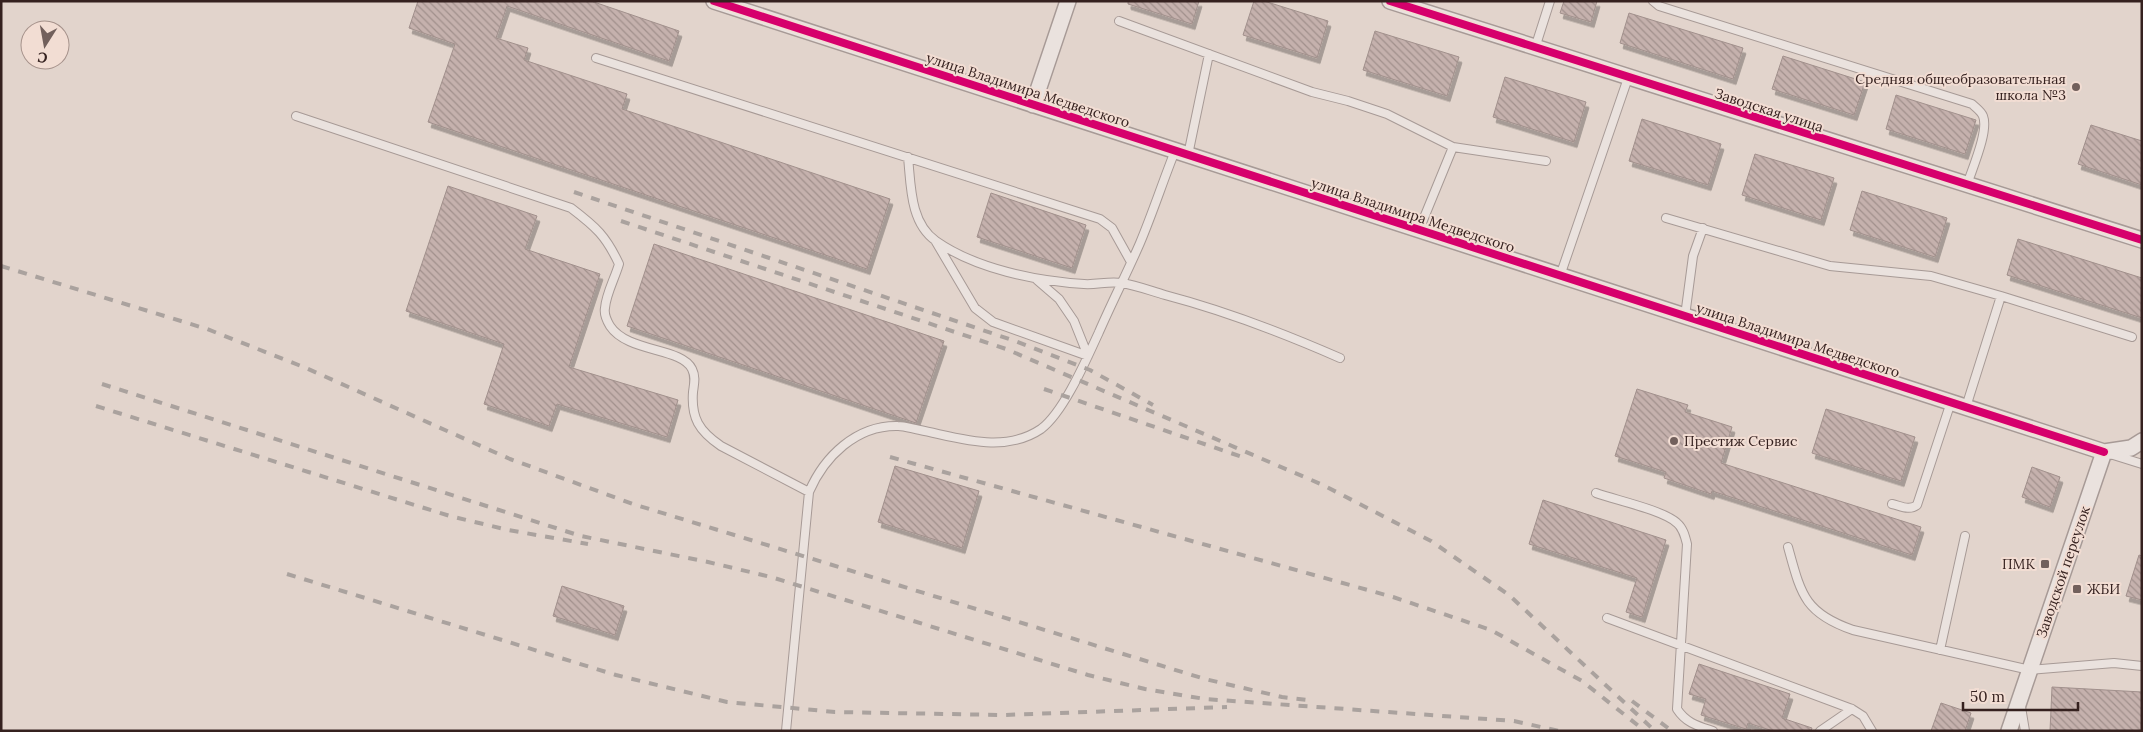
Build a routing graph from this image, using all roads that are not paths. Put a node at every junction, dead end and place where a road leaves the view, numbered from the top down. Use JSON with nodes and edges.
{"nodes":[{"id":1,"x":714,"y":1,"type":"edge"},
{"id":2,"x":1068,"y":1,"type":"edge"},
{"id":3,"x":1390,"y":1,"type":"edge"},
{"id":4,"x":1550,"y":1,"type":"edge"},
{"id":5,"x":1654,"y":1,"type":"edge"},
{"id":6,"x":1118,"y":21,"type":"dead end"},
{"id":7,"x":1535,"y":48,"type":"junction"},
{"id":8,"x":1210,"y":54,"type":"junction"},
{"id":9,"x":596,"y":58,"type":"dead end"},
{"id":10,"x":1628,"y":78,"type":"junction"},
{"id":11,"x":1033,"y":105,"type":"junction"},
{"id":12,"x":296,"y":116,"type":"dead end"},
{"id":13,"x":1453,"y":147,"type":"junction"},
{"id":14,"x":1182,"y":153,"type":"junction"},
{"id":15,"x":908,"y":158,"type":"junction"},
{"id":16,"x":1546,"y":162,"type":"dead end"},
{"id":17,"x":1967,"y":185,"type":"junction"},
{"id":18,"x":1666,"y":218,"type":"dead end"},
{"id":19,"x":1703,"y":228,"type":"junction"},
{"id":20,"x":1419,"y":230,"type":"junction"},
{"id":21,"x":935,"y":240,"type":"junction"},
{"id":22,"x":2142,"y":240,"type":"edge"},
{"id":23,"x":1131,"y":262,"type":"junction"},
{"id":24,"x":1560,"y":276,"type":"junction"},
{"id":25,"x":1035,"y":279,"type":"junction"},
{"id":26,"x":1121,"y":283,"type":"junction"},
{"id":27,"x":2001,"y":296,"type":"junction"},
{"id":28,"x":1685,"y":316,"type":"junction"},
{"id":29,"x":2132,"y":337,"type":"dead end"},
{"id":30,"x":1088,"y":356,"type":"junction"},
{"id":31,"x":1340,"y":358,"type":"dead end"},
{"id":32,"x":1951,"y":402,"type":"junction"},
{"id":33,"x":1966,"y":407,"type":"junction"},
{"id":34,"x":2142,"y":441,"type":"edge"},
{"id":35,"x":2104,"y":452,"type":"junction"},
{"id":36,"x":2142,"y":464,"type":"edge"},
{"id":37,"x":809,"y":492,"type":"junction"},
{"id":38,"x":1596,"y":493,"type":"dead end"},
{"id":39,"x":1892,"y":504,"type":"dead end"},
{"id":40,"x":1965,"y":536,"type":"dead end"},
{"id":41,"x":1788,"y":547,"type":"dead end"},
{"id":42,"x":1606,"y":618,"type":"dead end"},
{"id":43,"x":1680,"y":645,"type":"junction"},
{"id":44,"x":1940,"y":650,"type":"junction"},
{"id":45,"x":2142,"y":666,"type":"edge"},
{"id":46,"x":2030,"y":670,"type":"junction"},
{"id":47,"x":2020,"y":700,"type":"junction"},
{"id":48,"x":1852,"y":709,"type":"junction"},
{"id":49,"x":786,"y":731,"type":"edge"},
{"id":50,"x":1713,"y":731,"type":"edge"},
{"id":51,"x":1820,"y":731,"type":"edge"},
{"id":52,"x":1872,"y":731,"type":"edge"},
{"id":53,"x":2010,"y":731,"type":"edge"},
{"id":54,"x":2025,"y":731,"type":"edge"}],
"edges":[{"from":1,"to":11,"type":"street","name":"улица Владимира Медведского"},
{"from":2,"to":11,"type":"street"},
{"from":3,"to":7,"type":"street","name":"Заводская улица"},
{"from":4,"to":7,"type":"lane"},
{"from":5,"to":17,"type":"lane"},
{"from":6,"to":8,"type":"lane"},
{"from":7,"to":10,"type":"street","name":"Заводская улица"},
{"from":8,"to":13,"type":"lane"},
{"from":8,"to":14,"type":"lane"},
{"from":9,"to":15,"type":"lane"},
{"from":10,"to":17,"type":"street","name":"Заводская улица"},
{"from":10,"to":24,"type":"lane"},
{"from":11,"to":14,"type":"street","name":"улица Владимира Медведского"},
{"from":12,"to":37,"type":"lane"},
{"from":13,"to":16,"type":"lane"},
{"from":13,"to":20,"type":"lane"},
{"from":14,"to":20,"type":"street","name":"улица Владимира Медведского"},
{"from":14,"to":23,"type":"lane"},
{"from":15,"to":21,"type":"lane"},
{"from":15,"to":23,"type":"lane"},
{"from":17,"to":22,"type":"street","name":"Заводская улица"},
{"from":18,"to":19,"type":"lane"},
{"from":19,"to":27,"type":"lane"},
{"from":19,"to":28,"type":"lane"},
{"from":20,"to":24,"type":"street","name":"улица Владимира Медведского"},
{"from":21,"to":25,"type":"lane"},
{"from":21,"to":30,"type":"lane"},
{"from":23,"to":26,"type":"lane"},
{"from":24,"to":28,"type":"street","name":"улица Владимира Медведского"},
{"from":25,"to":26,"type":"lane"},
{"from":25,"to":30,"type":"lane"},
{"from":26,"to":30,"type":"lane"},
{"from":26,"to":31,"type":"lane"},
{"from":27,"to":29,"type":"lane"},
{"from":27,"to":33,"type":"lane"},
{"from":28,"to":32,"type":"street","name":"улица Владимира Медведского"},
{"from":30,"to":37,"type":"lane"},
{"from":32,"to":33,"type":"street","name":"улица Владимира Медведского"},
{"from":32,"to":39,"type":"lane"},
{"from":33,"to":35,"type":"street","name":"улица Владимира Медведского"},
{"from":34,"to":35,"type":"street"},
{"from":35,"to":36,"type":"lane"},
{"from":35,"to":46,"type":"street","name":"Заводской переулок"},
{"from":37,"to":49,"type":"lane"},
{"from":38,"to":43,"type":"lane"},
{"from":40,"to":44,"type":"lane"},
{"from":41,"to":44,"type":"lane"},
{"from":42,"to":43,"type":"lane"},
{"from":43,"to":48,"type":"lane"},
{"from":43,"to":50,"type":"lane"},
{"from":44,"to":46,"type":"lane"},
{"from":45,"to":46,"type":"lane"},
{"from":46,"to":47,"type":"street","name":"Заводской переулок"},
{"from":47,"to":53,"type":"street","name":"Заводской переулок"},
{"from":47,"to":54,"type":"lane"},
{"from":48,"to":51,"type":"lane"},
{"from":48,"to":52,"type":"lane"}]}
